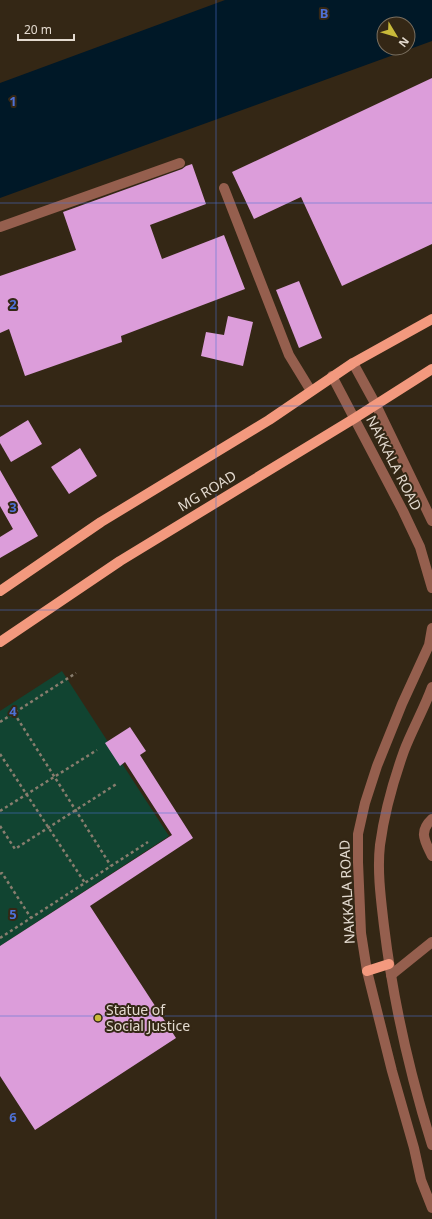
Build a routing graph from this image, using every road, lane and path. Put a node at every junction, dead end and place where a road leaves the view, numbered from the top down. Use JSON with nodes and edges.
{"nodes":[{"id":1,"x":180,"y":163,"type":"dead end"},
{"id":2,"x":224,"y":188,"type":"dead end"},
{"id":3,"x":0,"y":227,"type":"edge"},
{"id":4,"x":432,"y":318,"type":"edge"},
{"id":5,"x":353,"y":363,"type":"junction"},
{"id":6,"x":432,"y":369,"type":"edge"},
{"id":7,"x":332,"y":376,"type":"junction"},
{"id":8,"x":311,"y":391,"type":"junction"},
{"id":9,"x":376,"y":405,"type":"junction"},
{"id":10,"x":355,"y":418,"type":"junction"},
{"id":11,"x":432,"y":521,"type":"edge"},
{"id":12,"x":432,"y":588,"type":"edge"},
{"id":13,"x":0,"y":591,"type":"edge"},
{"id":14,"x":432,"y":628,"type":"edge"},
{"id":15,"x":0,"y":642,"type":"edge"},
{"id":16,"x":76,"y":673,"type":"dead end"},
{"id":17,"x":432,"y":687,"type":"edge"},
{"id":18,"x":14,"y":713,"type":"junction"},
{"id":19,"x":0,"y":722,"type":"edge"},
{"id":20,"x":97,"y":750,"type":"dead end"},
{"id":21,"x":0,"y":754,"type":"edge"},
{"id":22,"x":55,"y":777,"type":"junction"},
{"id":23,"x":118,"y":783,"type":"dead end"},
{"id":24,"x":27,"y":795,"type":"junction"},
{"id":25,"x":76,"y":810,"type":"junction"},
{"id":26,"x":0,"y":811,"type":"edge"},
{"id":27,"x":432,"y":819,"type":"edge"},
{"id":28,"x":0,"y":826,"type":"edge"},
{"id":29,"x":49,"y":828,"type":"junction"},
{"id":30,"x":4,"y":833,"type":"junction"},
{"id":31,"x":0,"y":836,"type":"edge"},
{"id":32,"x":148,"y":842,"type":"dead end"},
{"id":33,"x":432,"y":856,"type":"edge"},
{"id":34,"x":111,"y":866,"type":"junction"},
{"id":35,"x":0,"y":874,"type":"edge"},
{"id":36,"x":85,"y":883,"type":"junction"},
{"id":37,"x":31,"y":918,"type":"junction"},
{"id":38,"x":0,"y":938,"type":"edge"},
{"id":39,"x":432,"y":942,"type":"edge"},
{"id":40,"x":389,"y":964,"type":"junction"},
{"id":41,"x":368,"y":971,"type":"junction"},
{"id":42,"x":391,"y":975,"type":"junction"},
{"id":43,"x":432,"y":1145,"type":"edge"},
{"id":44,"x":432,"y":1208,"type":"edge"}],
"edges":[{"from":1,"to":3,"type":"street"},
{"from":2,"to":8,"type":"street"},
{"from":4,"to":5,"type":"main road","name":"MG ROAD"},
{"from":5,"to":7,"type":"main road","name":"MG ROAD"},
{"from":5,"to":9,"type":"street","name":"NAKKALA ROAD"},
{"from":6,"to":9,"type":"main road","name":"MG ROAD"},
{"from":7,"to":8,"type":"main road","name":"MG ROAD"},
{"from":7,"to":10,"type":"street","name":"NAKKALA ROAD"},
{"from":8,"to":13,"type":"main road","name":"MG ROAD"},
{"from":9,"to":10,"type":"main road","name":"MG ROAD"},
{"from":9,"to":11,"type":"street","name":"NAKKALA ROAD"},
{"from":10,"to":12,"type":"street","name":"NAKKALA ROAD"},
{"from":10,"to":15,"type":"main road","name":"MG ROAD"},
{"from":14,"to":41,"type":"street","name":"NAKKALA ROAD"},
{"from":16,"to":18,"type":"path"},
{"from":17,"to":40,"type":"street"},
{"from":18,"to":19,"type":"path"},
{"from":18,"to":22,"type":"path"},
{"from":20,"to":22,"type":"path"},
{"from":21,"to":24,"type":"path"},
{"from":22,"to":24,"type":"path"},
{"from":22,"to":25,"type":"path"},
{"from":23,"to":25,"type":"path"},
{"from":24,"to":26,"type":"path"},
{"from":24,"to":29,"type":"path"},
{"from":25,"to":29,"type":"path"},
{"from":25,"to":34,"type":"path"},
{"from":27,"to":33,"type":"street"},
{"from":28,"to":30,"type":"path"},
{"from":29,"to":30,"type":"path"},
{"from":29,"to":36,"type":"path"},
{"from":30,"to":31,"type":"path"},
{"from":32,"to":34,"type":"path"},
{"from":34,"to":36,"type":"path"},
{"from":35,"to":37,"type":"path"},
{"from":36,"to":37,"type":"path"},
{"from":37,"to":38,"type":"path"},
{"from":39,"to":42,"type":"street"},
{"from":40,"to":41,"type":"main road"},
{"from":40,"to":42,"type":"street"},
{"from":41,"to":44,"type":"street","name":"NAKKALA ROAD"},
{"from":42,"to":43,"type":"street"}]}
